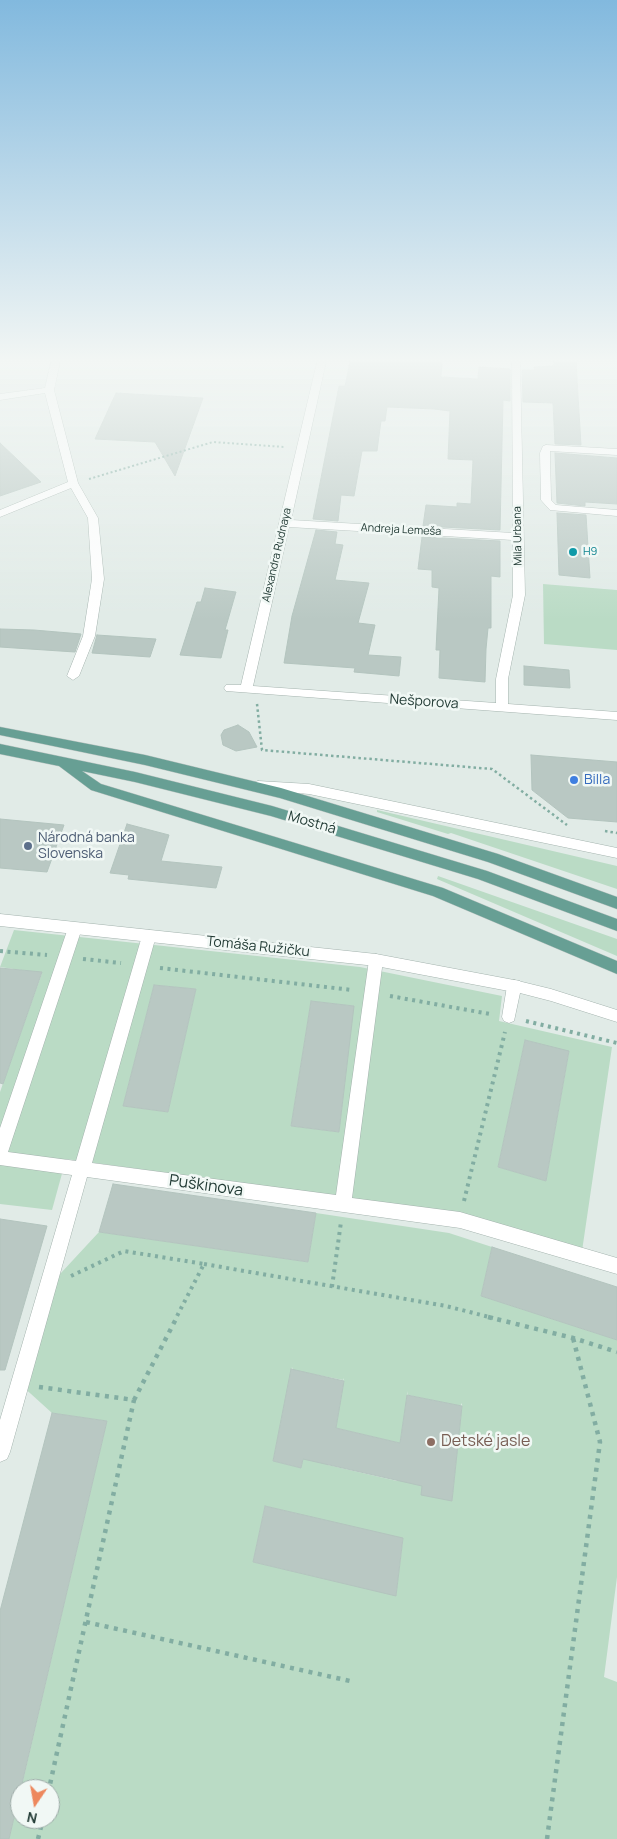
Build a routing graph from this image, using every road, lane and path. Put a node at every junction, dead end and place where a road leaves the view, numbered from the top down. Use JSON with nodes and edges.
{"nodes":[{"id":1,"x":64,"y":448,"type":"edge"},
{"id":2,"x":193,"y":448,"type":"edge"},
{"id":3,"x":302,"y":448,"type":"edge"},
{"id":4,"x":517,"y":448,"type":"edge"},
{"id":5,"x":617,"y":452,"type":"edge"},
{"id":6,"x":73,"y":483,"type":"junction"},
{"id":7,"x":617,"y":513,"type":"edge"},
{"id":8,"x":0,"y":514,"type":"edge"},
{"id":9,"x":284,"y":523,"type":"junction"},
{"id":10,"x":518,"y":537,"type":"junction"},
{"id":11,"x":73,"y":676,"type":"dead end"},
{"id":12,"x":230,"y":688,"type":"dead end"},
{"id":13,"x":246,"y":689,"type":"junction"},
{"id":14,"x":502,"y":707,"type":"junction"},
{"id":15,"x":617,"y":716,"type":"edge"},
{"id":16,"x":0,"y":730,"type":"edge"},
{"id":17,"x":0,"y":749,"type":"edge"},
{"id":18,"x":60,"y":761,"type":"junction"},
{"id":19,"x":249,"y":786,"type":"junction"},
{"id":20,"x":568,"y":825,"type":"dead end"},
{"id":21,"x":597,"y":830,"type":"dead end"},
{"id":22,"x":617,"y":833,"type":"edge"},
{"id":23,"x":617,"y":852,"type":"edge"},
{"id":24,"x":617,"y":903,"type":"edge"},
{"id":25,"x":0,"y":920,"type":"edge"},
{"id":26,"x":617,"y":925,"type":"edge"},
{"id":27,"x":74,"y":928,"type":"junction"},
{"id":28,"x":149,"y":936,"type":"junction"},
{"id":29,"x":0,"y":951,"type":"edge"},
{"id":30,"x":65,"y":957,"type":"junction"},
{"id":31,"x":376,"y":960,"type":"junction"},
{"id":32,"x":140,"y":966,"type":"junction"},
{"id":33,"x":617,"y":968,"type":"edge"},
{"id":34,"x":514,"y":986,"type":"junction"},
{"id":35,"x":372,"y":992,"type":"junction"},
{"id":36,"x":617,"y":1016,"type":"edge"},
{"id":37,"x":509,"y":1017,"type":"junction"},
{"id":38,"x":617,"y":1043,"type":"edge"},
{"id":39,"x":0,"y":1152,"type":"edge"},
{"id":40,"x":0,"y":1158,"type":"edge"},
{"id":41,"x":82,"y":1169,"type":"junction"},
{"id":42,"x":343,"y":1204,"type":"junction"},
{"id":43,"x":460,"y":1220,"type":"junction"},
{"id":44,"x":204,"y":1264,"type":"junction"},
{"id":45,"x":617,"y":1266,"type":"edge"},
{"id":46,"x":48,"y":1287,"type":"junction"},
{"id":47,"x":332,"y":1287,"type":"junction"},
{"id":48,"x":573,"y":1338,"type":"junction"},
{"id":49,"x":617,"y":1352,"type":"edge"},
{"id":50,"x":20,"y":1384,"type":"junction"},
{"id":51,"x":134,"y":1400,"type":"junction"},
{"id":52,"x":0,"y":1452,"type":"edge"},
{"id":53,"x":86,"y":1622,"type":"junction"},
{"id":54,"x":350,"y":1682,"type":"dead end"},
{"id":55,"x":51,"y":1779,"type":"edge"},
{"id":56,"x":548,"y":1839,"type":"edge"}],
"edges":[{"from":1,"to":6,"type":"street"},
{"from":2,"to":6,"type":"path"},
{"from":3,"to":9,"type":"street","name":"Alexandra Rudnaya"},
{"from":4,"to":10,"type":"street","name":"Mila Urbana"},
{"from":5,"to":7,"type":"lane"},
{"from":6,"to":8,"type":"street"},
{"from":6,"to":11,"type":"street"},
{"from":9,"to":10,"type":"street","name":"Andreja Lemeša"},
{"from":9,"to":13,"type":"street","name":"Alexandra Rudnaya"},
{"from":10,"to":14,"type":"street","name":"Mila Urbana"},
{"from":12,"to":13,"type":"street","name":"Nešporova"},
{"from":13,"to":14,"type":"street","name":"Nešporova"},
{"from":13,"to":20,"type":"path"},
{"from":14,"to":15,"type":"street","name":"Nešporova"},
{"from":16,"to":19,"type":"main road","name":"Mostná"},
{"from":17,"to":18,"type":"main road","name":"Mostná"},
{"from":18,"to":26,"type":"main road","name":"Mostná"},
{"from":18,"to":33,"type":"main road"},
{"from":19,"to":23,"type":"street"},
{"from":19,"to":24,"type":"main road","name":"Mostná"},
{"from":21,"to":22,"type":"path"},
{"from":25,"to":27,"type":"street","name":"Tomáša Ružičku"},
{"from":27,"to":28,"type":"street","name":"Tomáša Ružičku"},
{"from":27,"to":30,"type":"lane"},
{"from":28,"to":31,"type":"street","name":"Tomáša Ružičku"},
{"from":28,"to":32,"type":"lane"},
{"from":29,"to":30,"type":"path"},
{"from":30,"to":32,"type":"path"},
{"from":30,"to":39,"type":"lane"},
{"from":31,"to":34,"type":"street","name":"Tomáša Ružičku"},
{"from":31,"to":35,"type":"lane"},
{"from":32,"to":35,"type":"path"},
{"from":32,"to":41,"type":"lane"},
{"from":34,"to":36,"type":"lane"},
{"from":34,"to":37,"type":"lane"},
{"from":35,"to":37,"type":"path"},
{"from":35,"to":42,"type":"lane"},
{"from":37,"to":38,"type":"path"},
{"from":37,"to":43,"type":"path"},
{"from":40,"to":41,"type":"lane","name":"Puškinova"},
{"from":41,"to":42,"type":"lane","name":"Puškinova"},
{"from":41,"to":46,"type":"lane"},
{"from":42,"to":43,"type":"lane","name":"Puškinova"},
{"from":42,"to":47,"type":"path"},
{"from":43,"to":45,"type":"lane","name":"Puškinova"},
{"from":44,"to":46,"type":"path"},
{"from":44,"to":47,"type":"path"},
{"from":44,"to":51,"type":"path"},
{"from":46,"to":50,"type":"lane"},
{"from":47,"to":48,"type":"path"},
{"from":48,"to":49,"type":"path"},
{"from":48,"to":56,"type":"path"},
{"from":50,"to":51,"type":"path"},
{"from":50,"to":52,"type":"lane"},
{"from":51,"to":53,"type":"path"},
{"from":53,"to":54,"type":"path"},
{"from":53,"to":55,"type":"path"}]}
